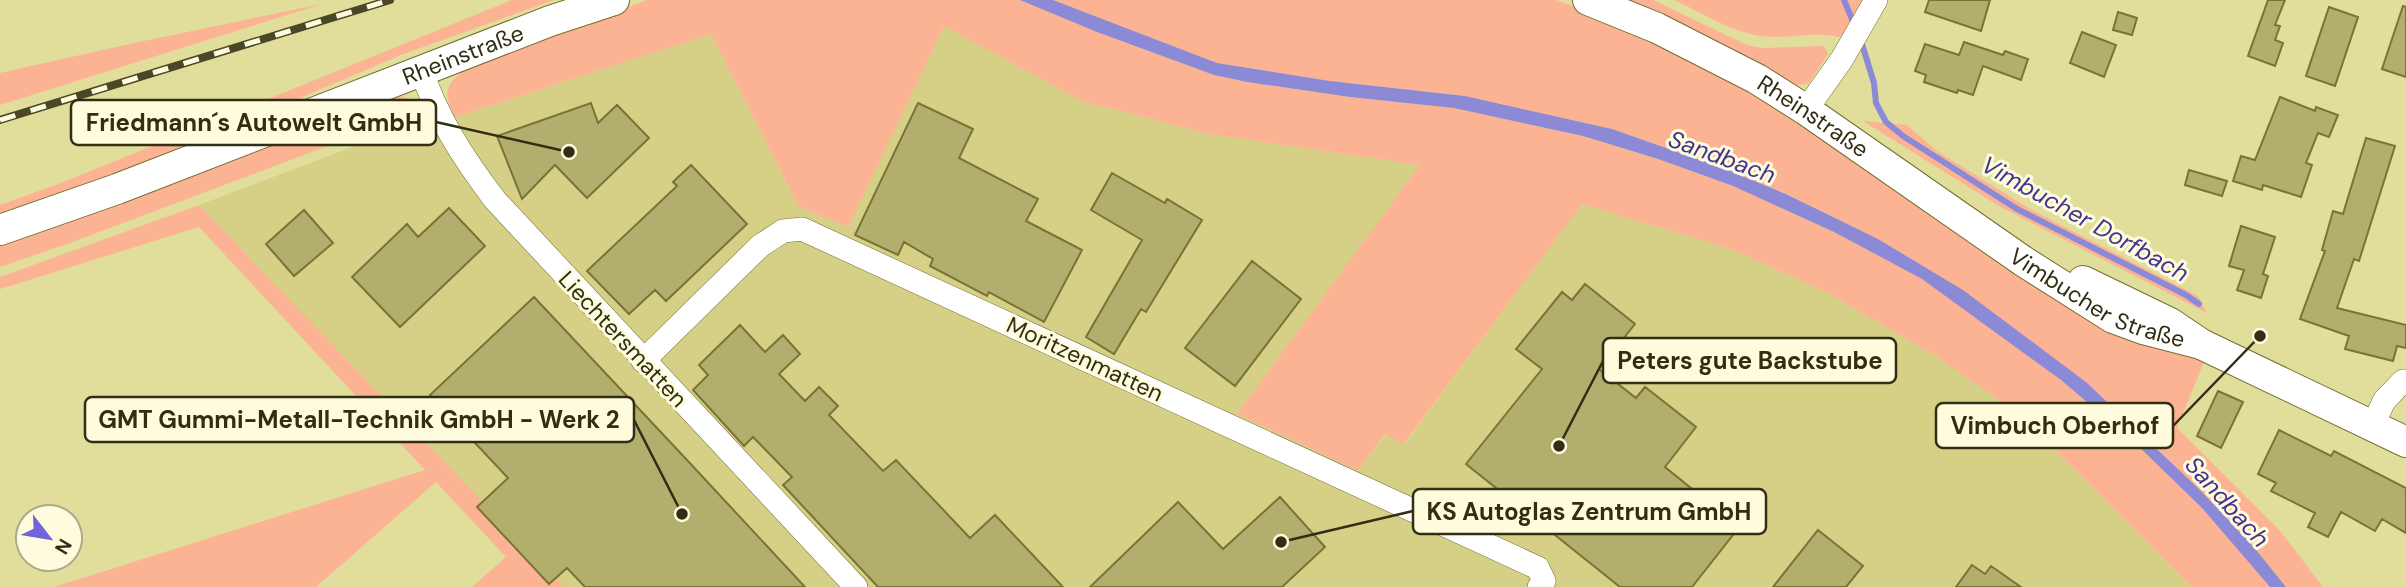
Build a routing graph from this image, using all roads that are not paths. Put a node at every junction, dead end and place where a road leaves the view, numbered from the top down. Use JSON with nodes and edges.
{"nodes":[{"id":1,"x":614,"y":0,"type":"edge"},
{"id":2,"x":1588,"y":0,"type":"edge"},
{"id":3,"x":1876,"y":0,"type":"edge"},
{"id":4,"x":421,"y":69,"type":"junction"},
{"id":5,"x":1806,"y":110,"type":"junction"},
{"id":6,"x":0,"y":230,"type":"edge"},
{"id":7,"x":2023,"y":261,"type":"joint"},
{"id":8,"x":643,"y":361,"type":"junction"},
{"id":9,"x":2406,"y":381,"type":"edge"},
{"id":10,"x":2372,"y":427,"type":"junction"},
{"id":11,"x":2406,"y":442,"type":"edge"},
{"id":12,"x":856,"y":587,"type":"edge"},
{"id":13,"x":1539,"y":587,"type":"edge"}],
"edges":[{"from":1,"to":4,"type":"street","name":"Rheinstraße"},
{"from":2,"to":5,"type":"street","name":"Rheinstraße"},
{"from":3,"to":5,"type":"street"},
{"from":4,"to":6,"type":"street","name":"Rheinstraße"},
{"from":4,"to":8,"type":"street","name":"Liechtersmatten"},
{"from":5,"to":7,"type":"street","name":"Rheinstraße"},
{"from":7,"to":10,"type":"street","name":"Vimbucher Straße"},
{"from":8,"to":12,"type":"street","name":"Liechtersmatten"},
{"from":8,"to":13,"type":"street","name":"Moritzenmatten"},
{"from":9,"to":10,"type":"street"},
{"from":10,"to":11,"type":"street","name":"Vimbucher Straße"}]}
